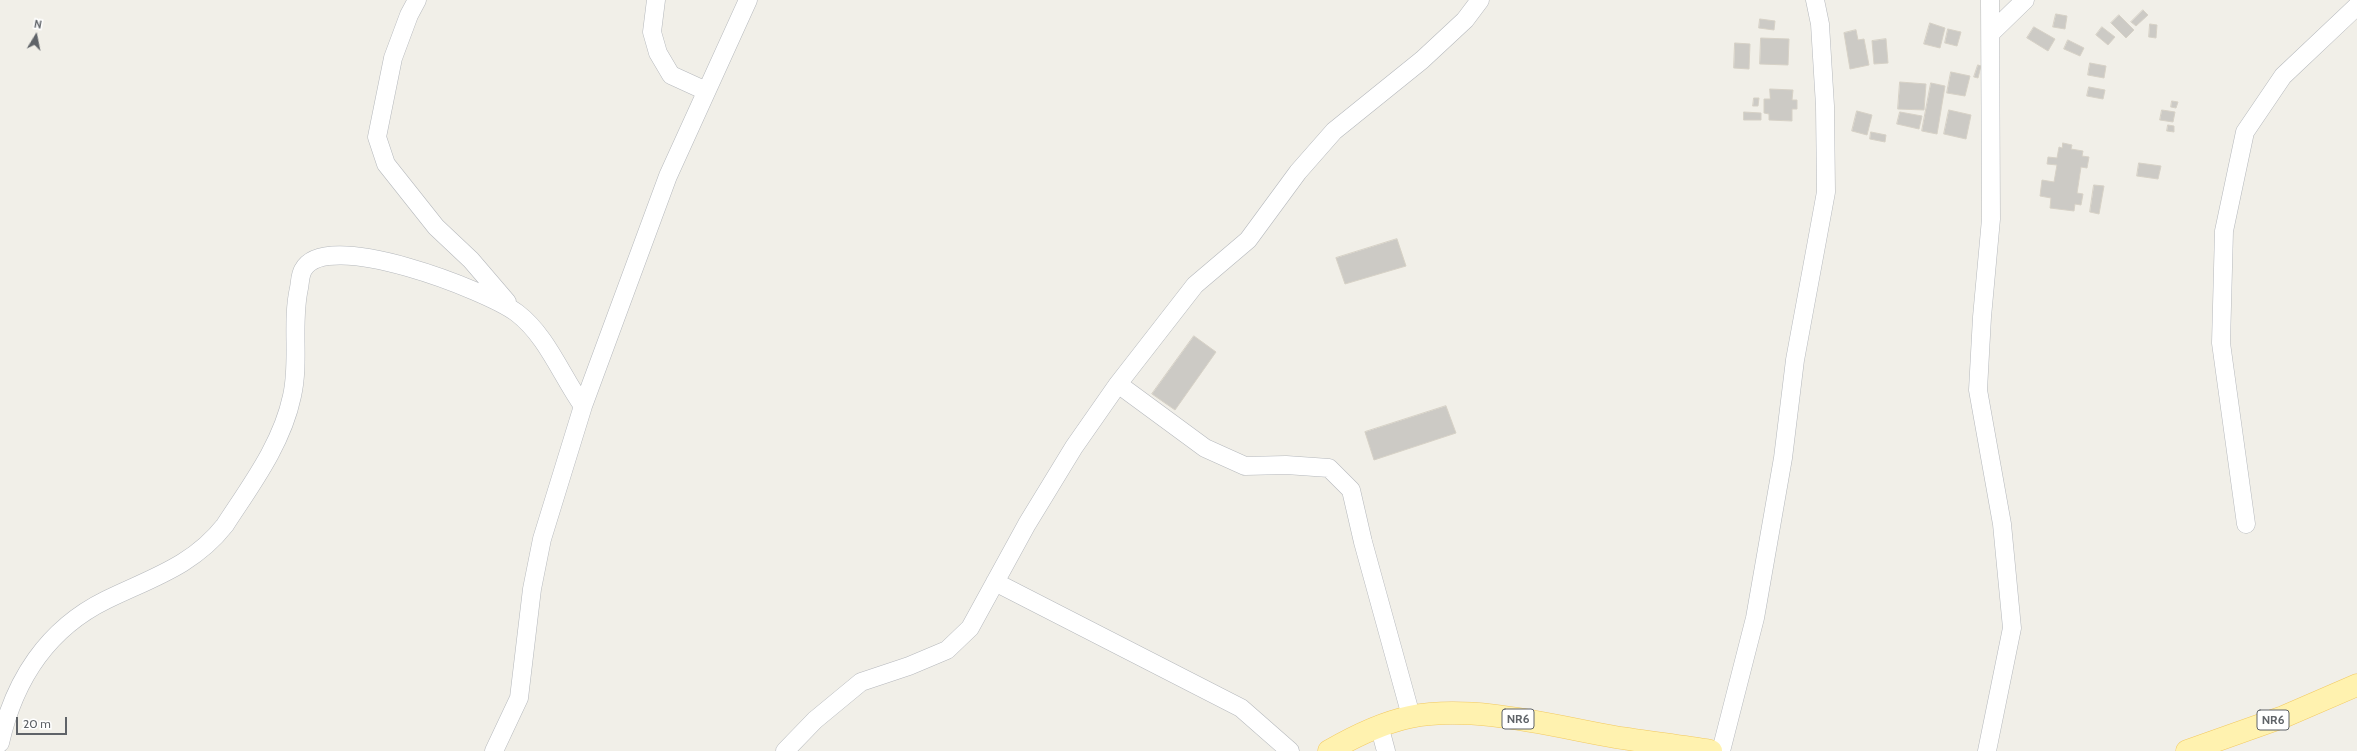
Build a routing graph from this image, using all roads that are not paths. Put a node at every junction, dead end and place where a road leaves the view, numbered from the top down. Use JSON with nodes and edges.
{"nodes":[{"id":1,"x":417,"y":0,"type":"edge"},
{"id":2,"x":656,"y":0,"type":"edge"},
{"id":3,"x":748,"y":0,"type":"edge"},
{"id":4,"x":1480,"y":0,"type":"edge"},
{"id":5,"x":1815,"y":0,"type":"edge"},
{"id":6,"x":1990,"y":0,"type":"edge"},
{"id":7,"x":2025,"y":0,"type":"edge"},
{"id":8,"x":2357,"y":6,"type":"edge"},
{"id":9,"x":1991,"y":33,"type":"junction"},
{"id":10,"x":706,"y":91,"type":"junction"},
{"id":11,"x":517,"y":313,"type":"junction"},
{"id":12,"x":1118,"y":384,"type":"junction"},
{"id":13,"x":583,"y":406,"type":"junction"},
{"id":14,"x":2246,"y":524,"type":"dead end"},
{"id":15,"x":995,"y":582,"type":"junction"},
{"id":16,"x":2357,"y":685,"type":"edge"},
{"id":17,"x":1411,"y":716,"type":"junction"},
{"id":18,"x":1379,"y":725,"type":"junction"},
{"id":19,"x":0,"y":743,"type":"edge"},
{"id":20,"x":494,"y":751,"type":"edge"},
{"id":21,"x":785,"y":751,"type":"edge"},
{"id":22,"x":1290,"y":751,"type":"edge"},
{"id":23,"x":1329,"y":751,"type":"edge"},
{"id":24,"x":1386,"y":751,"type":"edge"},
{"id":25,"x":1711,"y":751,"type":"edge"},
{"id":26,"x":1721,"y":751,"type":"edge"},
{"id":27,"x":1987,"y":751,"type":"edge"},
{"id":28,"x":2187,"y":751,"type":"edge"}],
"edges":[{"from":1,"to":11,"type":"street"},
{"from":2,"to":10,"type":"street"},
{"from":3,"to":10,"type":"street"},
{"from":4,"to":12,"type":"street"},
{"from":5,"to":26,"type":"street"},
{"from":6,"to":9,"type":"street"},
{"from":7,"to":9,"type":"street"},
{"from":8,"to":14,"type":"street"},
{"from":9,"to":27,"type":"street"},
{"from":10,"to":13,"type":"street"},
{"from":11,"to":13,"type":"street"},
{"from":11,"to":19,"type":"street"},
{"from":12,"to":15,"type":"street"},
{"from":12,"to":17,"type":"street"},
{"from":13,"to":20,"type":"street"},
{"from":15,"to":21,"type":"street"},
{"from":15,"to":22,"type":"street"},
{"from":16,"to":28,"type":"main road","number":"NR6"},
{"from":17,"to":18,"type":"main road","number":"NR6"},
{"from":17,"to":25,"type":"main road","number":"NR6"},
{"from":18,"to":23,"type":"main road","number":"NR6"},
{"from":18,"to":24,"type":"street"}]}
